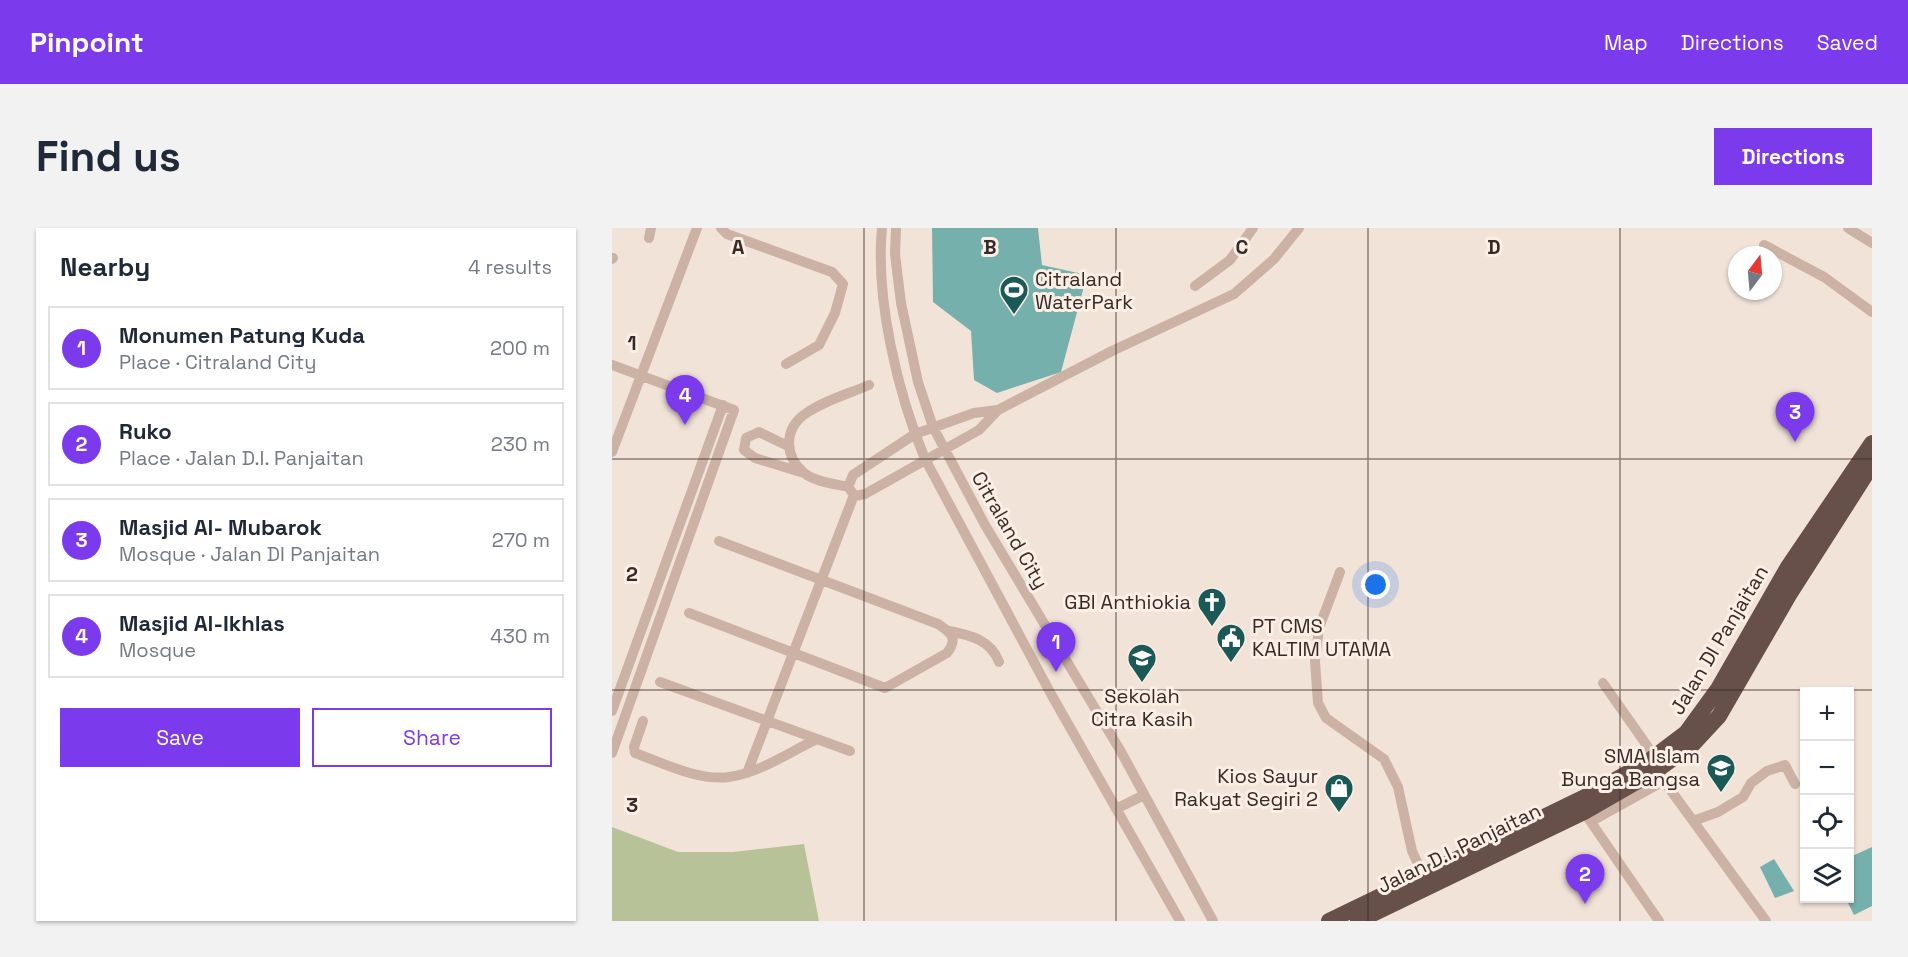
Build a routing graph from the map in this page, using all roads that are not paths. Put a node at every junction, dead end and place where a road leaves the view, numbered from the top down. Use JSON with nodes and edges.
{"nodes":[{"id":1,"x":697,"y":228,"type":"edge"},
{"id":2,"x":721,"y":228,"type":"edge"},
{"id":3,"x":882,"y":228,"type":"edge"},
{"id":4,"x":896,"y":228,"type":"edge"},
{"id":5,"x":1253,"y":228,"type":"edge"},
{"id":6,"x":1299,"y":228,"type":"edge"},
{"id":7,"x":1848,"y":228,"type":"edge"},
{"id":8,"x":1872,"y":243,"type":"edge"},
{"id":9,"x":1764,"y":245,"type":"dead end"},
{"id":10,"x":1195,"y":286,"type":"dead end"},
{"id":11,"x":1872,"y":312,"type":"edge"},
{"id":12,"x":786,"y":364,"type":"dead end"},
{"id":13,"x":612,"y":365,"type":"edge"},
{"id":14,"x":643,"y":377,"type":"junction"},
{"id":15,"x":869,"y":385,"type":"dead end"},
{"id":16,"x":723,"y":405,"type":"junction"},
{"id":17,"x":998,"y":410,"type":"junction"},
{"id":18,"x":933,"y":427,"type":"junction"},
{"id":19,"x":915,"y":434,"type":"junction"},
{"id":20,"x":1872,"y":443,"type":"edge"},
{"id":21,"x":788,"y":446,"type":"junction"},
{"id":22,"x":944,"y":451,"type":"junction"},
{"id":23,"x":612,"y":452,"type":"edge"},
{"id":24,"x":925,"y":459,"type":"junction"},
{"id":25,"x":1872,"y":465,"type":"edge"},
{"id":26,"x":804,"y":473,"type":"junction"},
{"id":27,"x":851,"y":491,"type":"junction"},
{"id":28,"x":719,"y":541,"type":"dead end"},
{"id":29,"x":1340,"y":572,"type":"dead end"},
{"id":30,"x":821,"y":581,"type":"junction"},
{"id":31,"x":689,"y":613,"type":"dead end"},
{"id":32,"x":949,"y":631,"type":"junction"},
{"id":33,"x":793,"y":655,"type":"junction"},
{"id":34,"x":999,"y":662,"type":"dead end"},
{"id":35,"x":660,"y":682,"type":"dead end"},
{"id":36,"x":1603,"y":683,"type":"dead end"},
{"id":37,"x":612,"y":711,"type":"edge"},
{"id":38,"x":643,"y":721,"type":"dead end"},
{"id":39,"x":768,"y":721,"type":"junction"},
{"id":40,"x":815,"y":740,"type":"junction"},
{"id":41,"x":850,"y":751,"type":"dead end"},
{"id":42,"x":612,"y":753,"type":"edge"},
{"id":43,"x":1656,"y":767,"type":"junction"},
{"id":44,"x":747,"y":773,"type":"junction"},
{"id":45,"x":1795,"y":784,"type":"dead end"},
{"id":46,"x":1144,"y":795,"type":"junction"},
{"id":47,"x":1116,"y":808,"type":"junction"},
{"id":48,"x":1588,"y":816,"type":"junction"},
{"id":49,"x":1693,"y":821,"type":"junction"},
{"id":50,"x":1426,"y":880,"type":"junction"},
{"id":51,"x":1180,"y":921,"type":"edge"},
{"id":52,"x":1213,"y":921,"type":"edge"},
{"id":53,"x":1329,"y":921,"type":"edge"},
{"id":54,"x":1358,"y":921,"type":"edge"},
{"id":55,"x":1659,"y":921,"type":"edge"},
{"id":56,"x":1766,"y":921,"type":"edge"}],
"edges":[{"from":1,"to":14,"type":"street"},
{"from":2,"to":12,"type":"street"},
{"from":3,"to":19,"type":"street","name":"Citraland City"},
{"from":4,"to":18,"type":"street","name":"Citraland City"},
{"from":5,"to":10,"type":"street"},
{"from":6,"to":17,"type":"street"},
{"from":7,"to":8,"type":"street"},
{"from":9,"to":11,"type":"street"},
{"from":13,"to":14,"type":"street"},
{"from":14,"to":16,"type":"street"},
{"from":14,"to":23,"type":"street"},
{"from":15,"to":21,"type":"street"},
{"from":16,"to":37,"type":"street"},
{"from":16,"to":42,"type":"street"},
{"from":17,"to":18,"type":"street"},
{"from":17,"to":22,"type":"street"},
{"from":18,"to":19,"type":"street"},
{"from":18,"to":22,"type":"street","name":"Citraland City"},
{"from":19,"to":24,"type":"street","name":"Citraland City"},
{"from":19,"to":27,"type":"street"},
{"from":20,"to":43,"type":"highway","name":"Jalan DI Panjaitan"},
{"from":21,"to":26,"type":"street"},
{"from":21,"to":26,"type":"street"},
{"from":22,"to":24,"type":"street"},
{"from":22,"to":46,"type":"street","name":"Citraland City"},
{"from":24,"to":27,"type":"street"},
{"from":24,"to":47,"type":"street","name":"Citraland City"},
{"from":25,"to":43,"type":"highway","name":"Jalan D.I. Panjaitan"},
{"from":26,"to":27,"type":"street"},
{"from":27,"to":30,"type":"street"},
{"from":28,"to":30,"type":"street"},
{"from":29,"to":50,"type":"street"},
{"from":30,"to":32,"type":"street"},
{"from":30,"to":33,"type":"street"},
{"from":31,"to":33,"type":"street"},
{"from":32,"to":33,"type":"street"},
{"from":32,"to":34,"type":"street"},
{"from":33,"to":39,"type":"street"},
{"from":35,"to":39,"type":"street"},
{"from":36,"to":43,"type":"street"},
{"from":38,"to":44,"type":"street"},
{"from":39,"to":40,"type":"street"},
{"from":39,"to":44,"type":"street"},
{"from":40,"to":41,"type":"street"},
{"from":40,"to":44,"type":"street"},
{"from":43,"to":48,"type":"highway","name":"Jalan D.I. Panjaitan"},
{"from":43,"to":49,"type":"street"},
{"from":43,"to":50,"type":"highway","name":"Jalan DI Panjaitan"},
{"from":45,"to":49,"type":"street"},
{"from":46,"to":47,"type":"street"},
{"from":46,"to":52,"type":"street","name":"Citraland City"},
{"from":47,"to":51,"type":"street","name":"Citraland City"},
{"from":48,"to":50,"type":"highway","name":"Jalan D.I. Panjaitan"},
{"from":48,"to":55,"type":"street"},
{"from":49,"to":56,"type":"street"},
{"from":50,"to":53,"type":"highway","name":"Jalan DI Panjaitan"},
{"from":50,"to":54,"type":"highway","name":"Jalan D.I. Panjaitan"}]}
